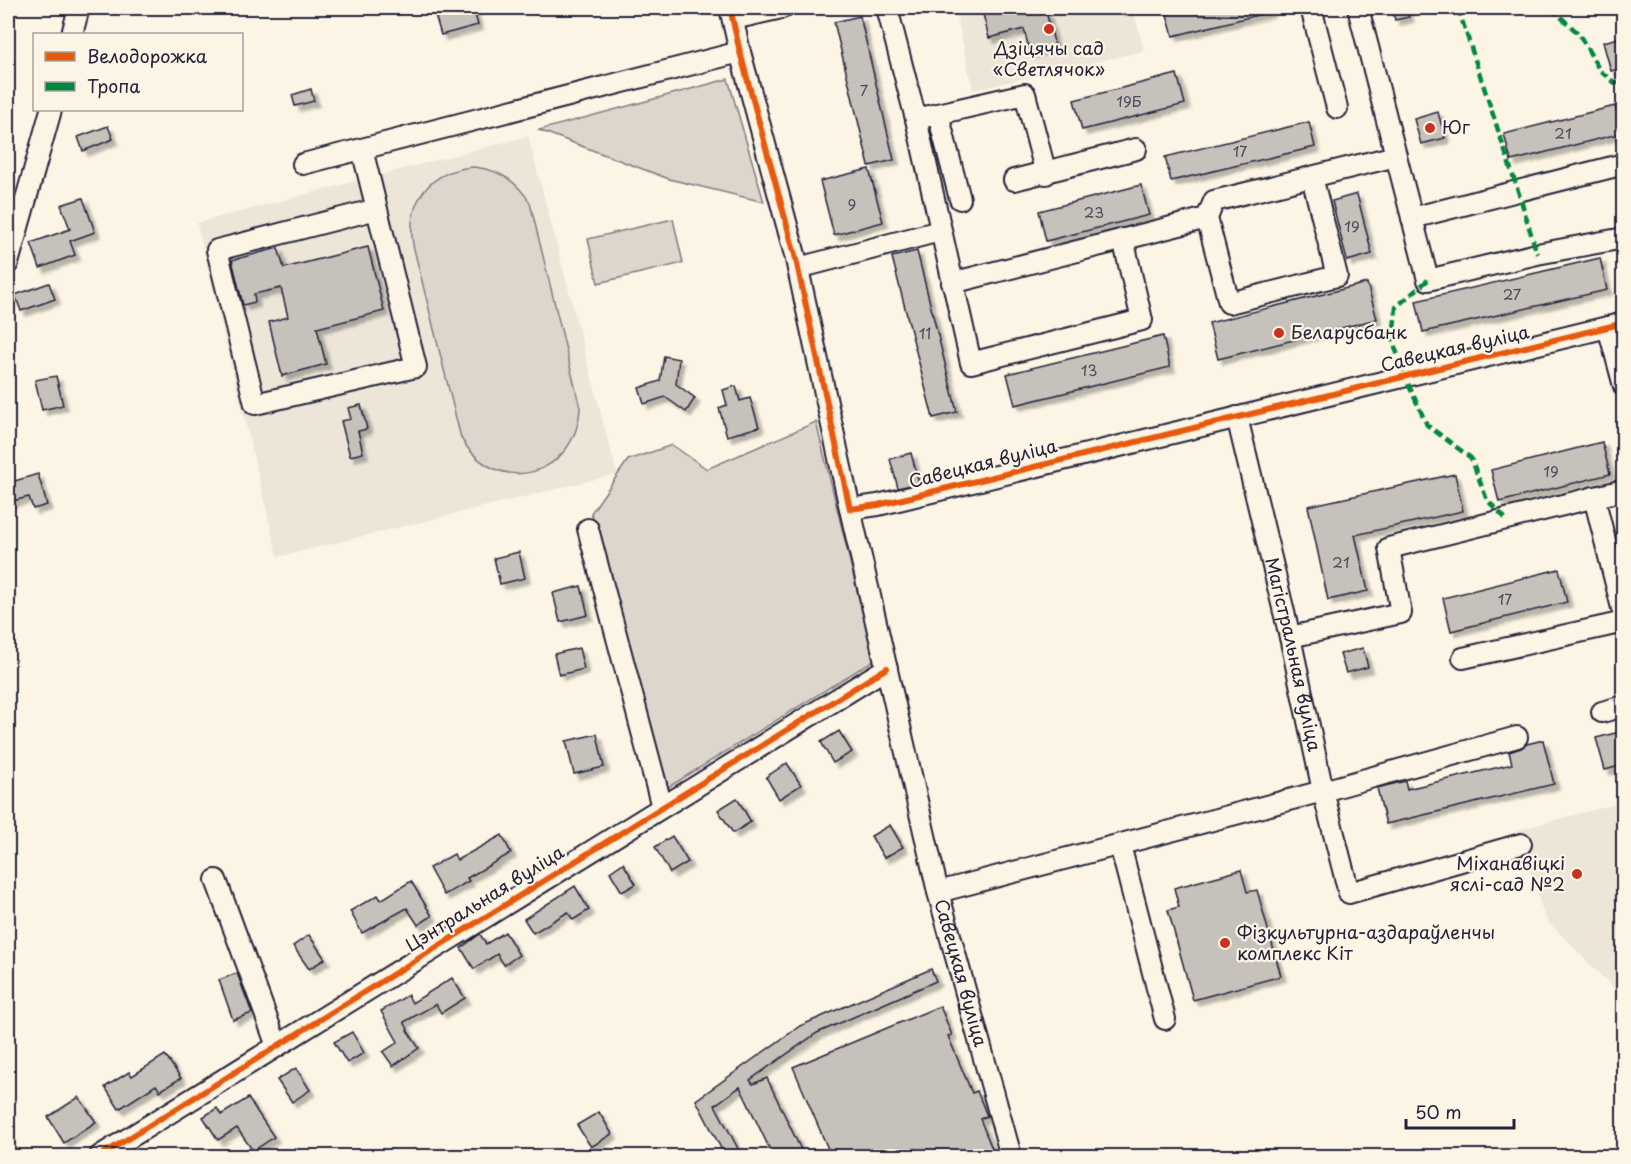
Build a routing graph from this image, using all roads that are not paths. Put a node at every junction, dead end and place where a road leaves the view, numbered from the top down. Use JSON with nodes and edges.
{"nodes":[{"id":1,"x":79,"y":8,"type":"edge"},
{"id":2,"x":782,"y":8,"type":"edge"},
{"id":3,"x":887,"y":8,"type":"edge"},
{"id":4,"x":1311,"y":8,"type":"edge"},
{"id":5,"x":1358,"y":8,"type":"edge"},
{"id":6,"x":731,"y":13,"type":"edge"},
{"id":7,"x":72,"y":33,"type":"edge"},
{"id":8,"x":740,"y":52,"type":"junction"},
{"id":9,"x":1337,"y":108,"type":"dead end"},
{"id":10,"x":51,"y":111,"type":"edge"},
{"id":11,"x":938,"y":114,"type":"junction"},
{"id":12,"x":916,"y":119,"type":"junction"},
{"id":13,"x":362,"y":149,"type":"junction"},
{"id":14,"x":1136,"y":149,"type":"dead end"},
{"id":15,"x":1396,"y":156,"type":"junction"},
{"id":16,"x":303,"y":164,"type":"dead end"},
{"id":17,"x":1623,"y":164,"type":"edge"},
{"id":18,"x":1046,"y":174,"type":"junction"},
{"id":19,"x":1312,"y":177,"type":"junction"},
{"id":20,"x":1014,"y":180,"type":"dead end"},
{"id":21,"x":960,"y":199,"type":"dead end"},
{"id":22,"x":377,"y":209,"type":"junction"},
{"id":23,"x":1207,"y":218,"type":"junction"},
{"id":24,"x":1412,"y":218,"type":"junction"},
{"id":25,"x":940,"y":231,"type":"junction"},
{"id":26,"x":1623,"y":238,"type":"edge"},
{"id":27,"x":1123,"y":239,"type":"junction"},
{"id":28,"x":8,"y":263,"type":"edge"},
{"id":29,"x":798,"y":268,"type":"junction"},
{"id":30,"x":952,"y":283,"type":"junction"},
{"id":31,"x":1616,"y":325,"type":"edge"},
{"id":32,"x":1623,"y":386,"type":"edge"},
{"id":33,"x":1237,"y":417,"type":"junction"},
{"id":34,"x":1623,"y":490,"type":"edge"},
{"id":35,"x":1594,"y":497,"type":"junction"},
{"id":36,"x":850,"y":509,"type":"junction"},
{"id":37,"x":588,"y":529,"type":"dead end"},
{"id":38,"x":1623,"y":616,"type":"edge"},
{"id":39,"x":1623,"y":621,"type":"edge"},
{"id":40,"x":1290,"y":637,"type":"junction"},
{"id":41,"x":1463,"y":658,"type":"dead end"},
{"id":42,"x":887,"y":668,"type":"junction"},
{"id":43,"x":1623,"y":706,"type":"edge"},
{"id":44,"x":1602,"y":712,"type":"dead end"},
{"id":45,"x":1516,"y":737,"type":"dead end"},
{"id":46,"x":1323,"y":791,"type":"junction"},
{"id":47,"x":662,"y":807,"type":"junction"},
{"id":48,"x":1521,"y":844,"type":"dead end"},
{"id":49,"x":1120,"y":845,"type":"junction"},
{"id":50,"x":216,"y":880,"type":"dead end"},
{"id":51,"x":938,"y":892,"type":"junction"},
{"id":52,"x":1165,"y":1019,"type":"dead end"},
{"id":53,"x":277,"y":1046,"type":"junction"},
{"id":54,"x":100,"y":1156,"type":"edge"},
{"id":55,"x":1011,"y":1156,"type":"edge"}],
"edges":[{"from":1,"to":7,"type":"street"},
{"from":2,"to":6,"type":"street"},
{"from":3,"to":12,"type":"street"},
{"from":4,"to":9,"type":"street"},
{"from":5,"to":15,"type":"street"},
{"from":6,"to":8,"type":"street","name":"Савецкая вуліца"},
{"from":8,"to":13,"type":"street"},
{"from":8,"to":29,"type":"street","name":"Савецкая вуліца"},
{"from":10,"to":28,"type":"street"},
{"from":11,"to":12,"type":"street"},
{"from":11,"to":18,"type":"street"},
{"from":11,"to":21,"type":"street"},
{"from":12,"to":25,"type":"street"},
{"from":13,"to":16,"type":"street"},
{"from":13,"to":22,"type":"street"},
{"from":14,"to":18,"type":"street"},
{"from":15,"to":19,"type":"street"},
{"from":15,"to":24,"type":"street"},
{"from":17,"to":24,"type":"street"},
{"from":18,"to":20,"type":"street"},
{"from":19,"to":23,"type":"street"},
{"from":19,"to":23,"type":"street"},
{"from":22,"to":22,"type":"street"},
{"from":23,"to":27,"type":"street"},
{"from":24,"to":26,"type":"street"},
{"from":25,"to":29,"type":"street"},
{"from":25,"to":30,"type":"street"},
{"from":27,"to":30,"type":"street"},
{"from":27,"to":30,"type":"street"},
{"from":29,"to":36,"type":"street","name":"Савецкая вуліца"},
{"from":31,"to":32,"type":"street"},
{"from":31,"to":33,"type":"street","name":"Савецкая вуліца"},
{"from":33,"to":36,"type":"street","name":"Савецкая вуліца"},
{"from":33,"to":40,"type":"street","name":"Магістральная вуліца"},
{"from":34,"to":35,"type":"street"},
{"from":35,"to":38,"type":"street"},
{"from":35,"to":40,"type":"street"},
{"from":36,"to":42,"type":"street","name":"Савецкая вуліца"},
{"from":37,"to":47,"type":"street"},
{"from":39,"to":41,"type":"street"},
{"from":40,"to":46,"type":"street","name":"Магістральная вуліца"},
{"from":42,"to":47,"type":"street","name":"Цэнтральная вуліца"},
{"from":42,"to":51,"type":"street","name":"Савецкая вуліца"},
{"from":43,"to":44,"type":"street"},
{"from":45,"to":46,"type":"street"},
{"from":46,"to":48,"type":"street","name":"Магістральная вуліца"},
{"from":46,"to":49,"type":"street"},
{"from":47,"to":53,"type":"street","name":"Цэнтральная вуліца"},
{"from":49,"to":51,"type":"street"},
{"from":49,"to":52,"type":"street"},
{"from":50,"to":53,"type":"street"},
{"from":51,"to":55,"type":"street","name":"Савецкая вуліца"},
{"from":53,"to":54,"type":"street","name":"Цэнтральная вуліца"}]}
